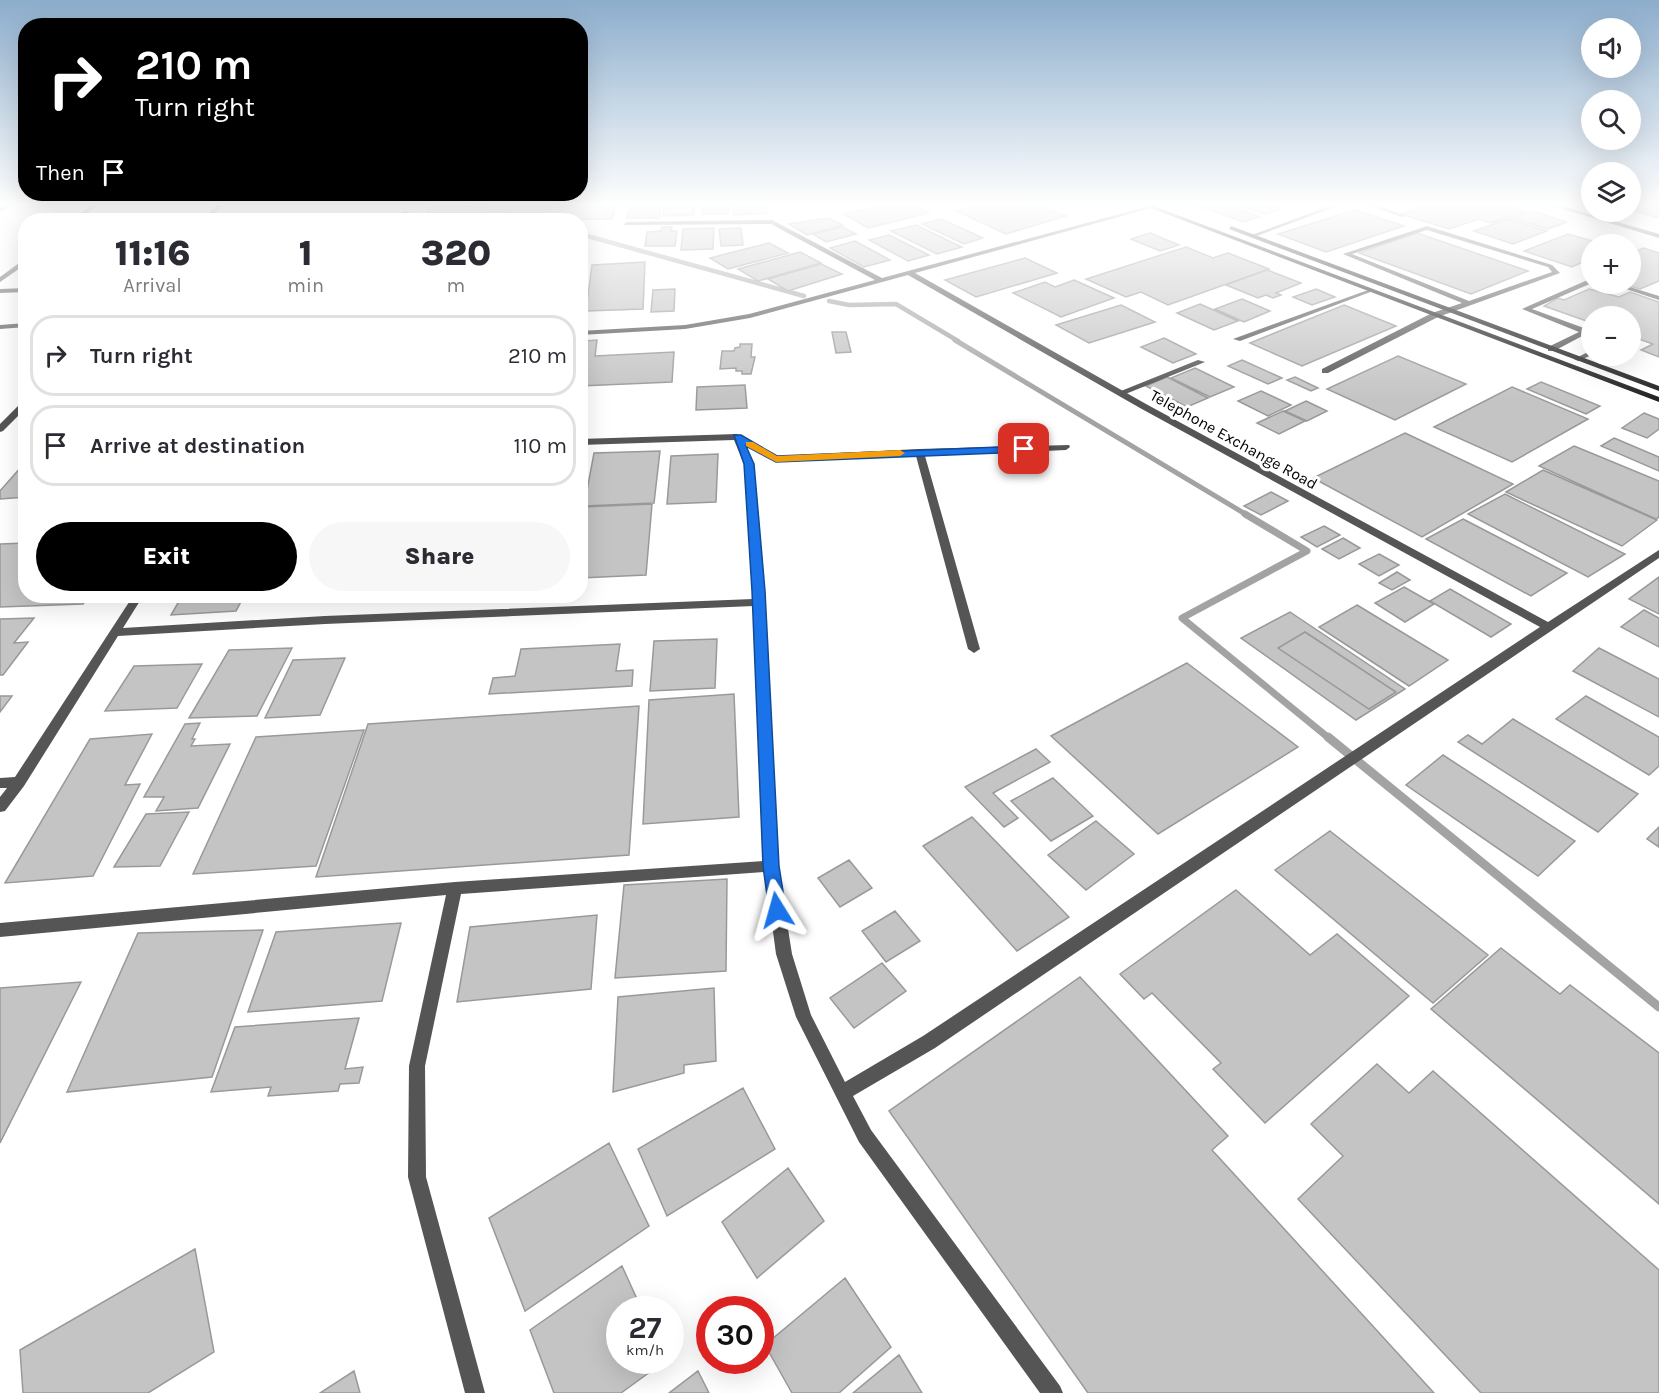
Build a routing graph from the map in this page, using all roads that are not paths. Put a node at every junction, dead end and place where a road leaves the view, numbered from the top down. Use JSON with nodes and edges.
{"nodes":[{"id":1,"x":13,"y":270,"type":"edge"},
{"id":2,"x":861,"y":270,"type":"edge"},
{"id":3,"x":920,"y":270,"type":"edge"},
{"id":4,"x":1318,"y":270,"type":"edge"},
{"id":5,"x":1384,"y":270,"type":"edge"},
{"id":6,"x":1553,"y":270,"type":"edge"},
{"id":7,"x":1345,"y":271,"type":"joint"},
{"id":8,"x":909,"y":273,"type":"junction"},
{"id":9,"x":1331,"y":275,"type":"junction"},
{"id":10,"x":0,"y":280,"type":"edge"},
{"id":11,"x":880,"y":280,"type":"junction"},
{"id":12,"x":1581,"y":285,"type":"edge"},
{"id":13,"x":18,"y":290,"type":"edge"},
{"id":14,"x":0,"y":291,"type":"edge"},
{"id":15,"x":1370,"y":291,"type":"junction"},
{"id":16,"x":1641,"y":292,"type":"edge"},
{"id":17,"x":1659,"y":298,"type":"edge"},
{"id":18,"x":1468,"y":303,"type":"junction"},
{"id":19,"x":1447,"y":310,"type":"junction"},
{"id":20,"x":1435,"y":315,"type":"junction"},
{"id":21,"x":18,"y":326,"type":"edge"},
{"id":22,"x":0,"y":327,"type":"edge"},
{"id":23,"x":1581,"y":330,"type":"edge"},
{"id":24,"x":588,"y":333,"type":"edge"},
{"id":25,"x":1581,"y":336,"type":"edge"},
{"id":26,"x":1237,"y":339,"type":"dead end"},
{"id":27,"x":1551,"y":348,"type":"junction"},
{"id":28,"x":1581,"y":357,"type":"edge"},
{"id":29,"x":1578,"y":358,"type":"junction"},
{"id":30,"x":1201,"y":362,"type":"dead end"},
{"id":31,"x":1325,"y":371,"type":"dead end"},
{"id":32,"x":1659,"y":389,"type":"edge"},
{"id":33,"x":1120,"y":393,"type":"junction"},
{"id":34,"x":1659,"y":400,"type":"edge"},
{"id":35,"x":18,"y":410,"type":"edge"},
{"id":36,"x":2,"y":425,"type":"edge"},
{"id":37,"x":737,"y":437,"type":"junction"},
{"id":38,"x":588,"y":442,"type":"edge"},
{"id":39,"x":1066,"y":447,"type":"dead end"},
{"id":40,"x":919,"y":452,"type":"junction"},
{"id":41,"x":1659,"y":553,"type":"edge"},
{"id":42,"x":759,"y":602,"type":"junction"},
{"id":43,"x":134,"y":603,"type":"edge"},
{"id":44,"x":1548,"y":627,"type":"junction"},
{"id":45,"x":117,"y":632,"type":"junction"},
{"id":46,"x":974,"y":649,"type":"dead end"},
{"id":47,"x":19,"y":782,"type":"junction"},
{"id":48,"x":0,"y":783,"type":"edge"},
{"id":49,"x":0,"y":807,"type":"edge"},
{"id":50,"x":771,"y":866,"type":"junction"},
{"id":51,"x":455,"y":888,"type":"junction"},
{"id":52,"x":0,"y":930,"type":"edge"},
{"id":53,"x":842,"y":1093,"type":"junction"},
{"id":54,"x":475,"y":1393,"type":"edge"},
{"id":55,"x":1053,"y":1393,"type":"edge"}],
"edges":[{"from":1,"to":10,"type":"street"},
{"from":2,"to":11,"type":"street"},
{"from":3,"to":8,"type":"street"},
{"from":4,"to":9,"type":"street"},
{"from":5,"to":18,"type":"street"},
{"from":6,"to":18,"type":"street"},
{"from":7,"to":9,"type":"street"},
{"from":7,"to":19,"type":"street"},
{"from":8,"to":11,"type":"street"},
{"from":8,"to":33,"type":"street","name":"Telephone Exchange Road"},
{"from":9,"to":15,"type":"street"},
{"from":11,"to":24,"type":"street"},
{"from":12,"to":23,"type":"street"},
{"from":13,"to":14,"type":"street"},
{"from":15,"to":20,"type":"street"},
{"from":15,"to":26,"type":"street"},
{"from":16,"to":17,"type":"street"},
{"from":18,"to":19,"type":"street"},
{"from":19,"to":20,"type":"street"},
{"from":19,"to":27,"type":"street"},
{"from":20,"to":31,"type":"street"},
{"from":20,"to":34,"type":"street"},
{"from":21,"to":22,"type":"street"},
{"from":25,"to":27,"type":"street"},
{"from":27,"to":29,"type":"street"},
{"from":28,"to":29,"type":"street"},
{"from":29,"to":32,"type":"street"},
{"from":30,"to":33,"type":"street"},
{"from":33,"to":44,"type":"street","name":"Telephone Exchange Road"},
{"from":35,"to":36,"type":"street"},
{"from":37,"to":38,"type":"street"},
{"from":37,"to":40,"type":"street"},
{"from":37,"to":42,"type":"street"},
{"from":39,"to":40,"type":"street"},
{"from":40,"to":46,"type":"street"},
{"from":41,"to":44,"type":"street"},
{"from":42,"to":45,"type":"street"},
{"from":42,"to":50,"type":"street"},
{"from":43,"to":45,"type":"street"},
{"from":44,"to":53,"type":"street"},
{"from":45,"to":47,"type":"street"},
{"from":47,"to":48,"type":"street"},
{"from":47,"to":49,"type":"street"},
{"from":50,"to":51,"type":"street"},
{"from":50,"to":53,"type":"street"},
{"from":51,"to":52,"type":"street"},
{"from":51,"to":54,"type":"street"},
{"from":53,"to":55,"type":"street"}]}
